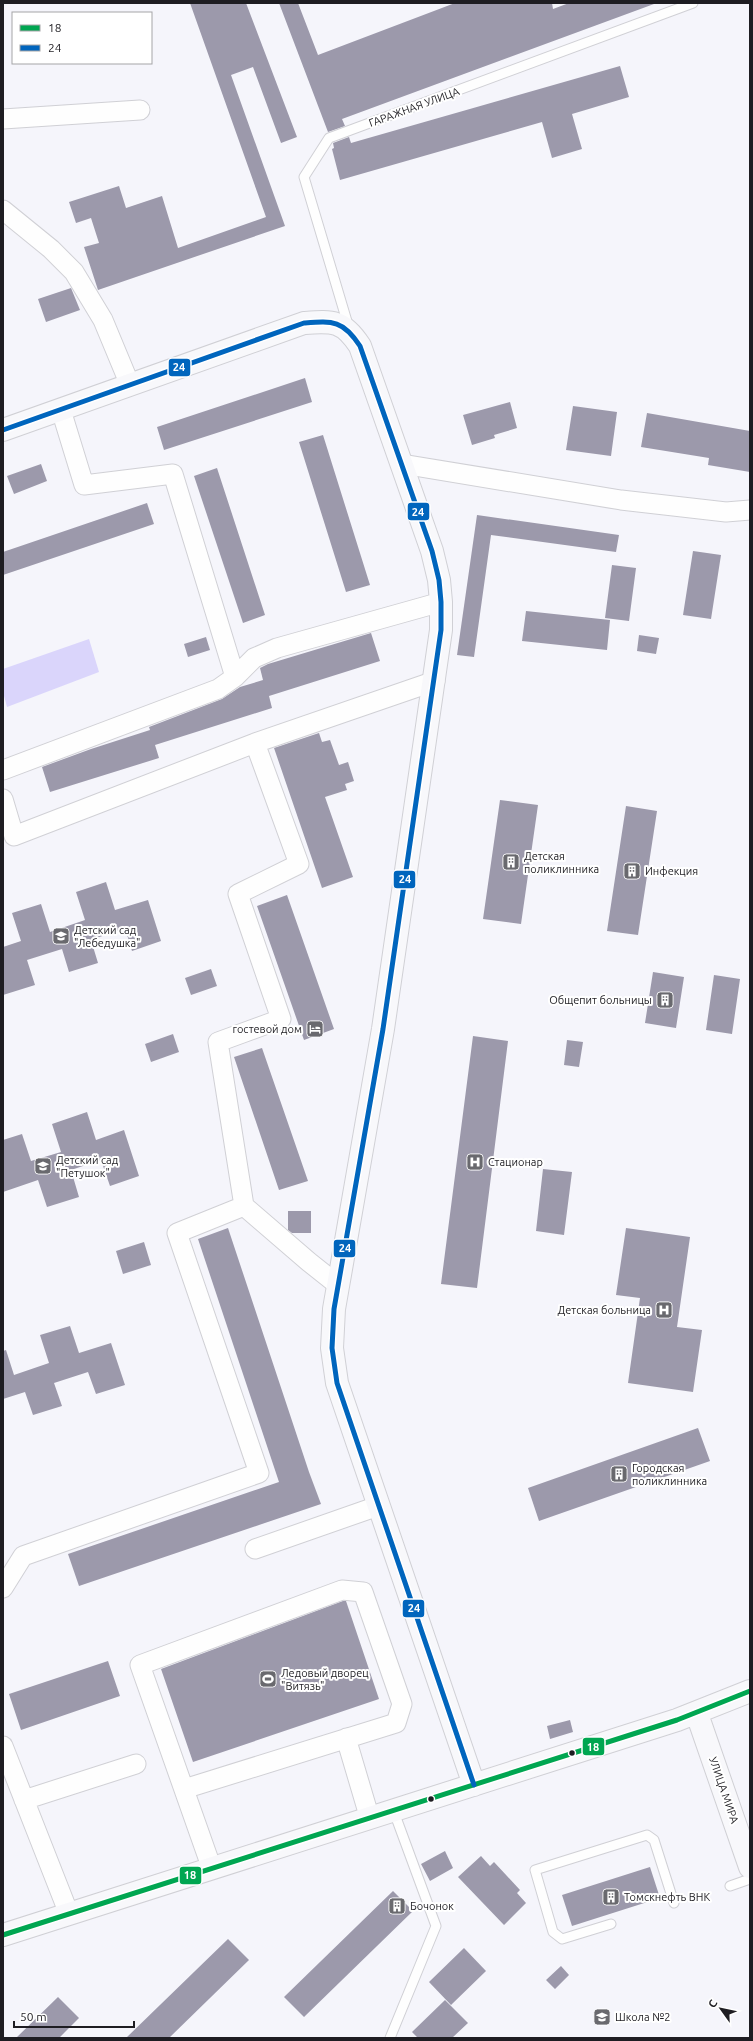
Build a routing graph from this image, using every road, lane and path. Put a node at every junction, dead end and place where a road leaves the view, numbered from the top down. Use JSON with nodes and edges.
{"nodes":[{"id":1,"x":693,"y":3,"type":"edge"},
{"id":2,"x":140,"y":110,"type":"dead end"},
{"id":3,"x":3,"y":119,"type":"edge"},
{"id":4,"x":3,"y":210,"type":"edge"},
{"id":5,"x":341,"y":326,"type":"junction"},
{"id":6,"x":130,"y":385,"type":"junction"},
{"id":7,"x":61,"y":410,"type":"junction"},
{"id":8,"x":3,"y":430,"type":"edge"},
{"id":9,"x":402,"y":464,"type":"junction"},
{"id":10,"x":750,"y":510,"type":"edge"},
{"id":11,"x":441,"y":602,"type":"junction"},
{"id":12,"x":235,"y":677,"type":"junction"},
{"id":13,"x":434,"y":680,"type":"junction"},
{"id":14,"x":255,"y":743,"type":"junction"},
{"id":15,"x":3,"y":770,"type":"edge"},
{"id":16,"x":3,"y":799,"type":"edge"},
{"id":17,"x":244,"y":1206,"type":"junction"},
{"id":18,"x":338,"y":1285,"type":"junction"},
{"id":19,"x":378,"y":1506,"type":"junction"},
{"id":20,"x":255,"y":1549,"type":"dead end"},
{"id":21,"x":3,"y":1588,"type":"edge"},
{"id":22,"x":750,"y":1691,"type":"edge"},
{"id":23,"x":697,"y":1714,"type":"junction"},
{"id":24,"x":346,"y":1738,"type":"junction"},
{"id":25,"x":3,"y":1746,"type":"edge"},
{"id":26,"x":136,"y":1764,"type":"dead end"},
{"id":27,"x":474,"y":1785,"type":"junction"},
{"id":28,"x":184,"y":1789,"type":"junction"},
{"id":29,"x":24,"y":1800,"type":"junction"},
{"id":30,"x":394,"y":1812,"type":"junction"},
{"id":31,"x":370,"y":1820,"type":"junction"},
{"id":32,"x":750,"y":1867,"type":"edge"},
{"id":33,"x":212,"y":1869,"type":"junction"},
{"id":34,"x":750,"y":1879,"type":"edge"},
{"id":35,"x":730,"y":1886,"type":"dead end"},
{"id":36,"x":674,"y":1903,"type":"dead end"},
{"id":37,"x":69,"y":1914,"type":"junction"},
{"id":38,"x":611,"y":1924,"type":"dead end"},
{"id":39,"x":3,"y":1935,"type":"edge"},
{"id":40,"x":390,"y":2038,"type":"edge"}],
"edges":[{"from":1,"to":5,"type":"lane","name":"ГАРАЖНАЯ УЛИЦА"},
{"from":2,"to":3,"type":"street"},
{"from":4,"to":6,"type":"street"},
{"from":5,"to":6,"type":"street"},
{"from":5,"to":9,"type":"street"},
{"from":6,"to":7,"type":"street"},
{"from":7,"to":8,"type":"street"},
{"from":7,"to":12,"type":"street"},
{"from":9,"to":10,"type":"street"},
{"from":9,"to":11,"type":"street"},
{"from":11,"to":12,"type":"street"},
{"from":11,"to":13,"type":"street"},
{"from":12,"to":15,"type":"street"},
{"from":13,"to":14,"type":"street"},
{"from":13,"to":18,"type":"street"},
{"from":14,"to":16,"type":"street"},
{"from":14,"to":17,"type":"street"},
{"from":17,"to":18,"type":"street"},
{"from":17,"to":21,"type":"street"},
{"from":18,"to":19,"type":"street"},
{"from":19,"to":20,"type":"street"},
{"from":19,"to":27,"type":"street"},
{"from":22,"to":23,"type":"street"},
{"from":23,"to":27,"type":"street"},
{"from":23,"to":32,"type":"street","name":"УЛИЦА МИРА"},
{"from":24,"to":28,"type":"street"},
{"from":24,"to":28,"type":"street"},
{"from":24,"to":31,"type":"street"},
{"from":25,"to":29,"type":"street"},
{"from":26,"to":29,"type":"street"},
{"from":27,"to":30,"type":"street"},
{"from":28,"to":33,"type":"street"},
{"from":29,"to":37,"type":"street"},
{"from":30,"to":31,"type":"street"},
{"from":30,"to":40,"type":"lane"},
{"from":31,"to":33,"type":"street"},
{"from":33,"to":37,"type":"street"},
{"from":34,"to":35,"type":"lane"},
{"from":36,"to":38,"type":"lane"},
{"from":37,"to":39,"type":"street"}]}
